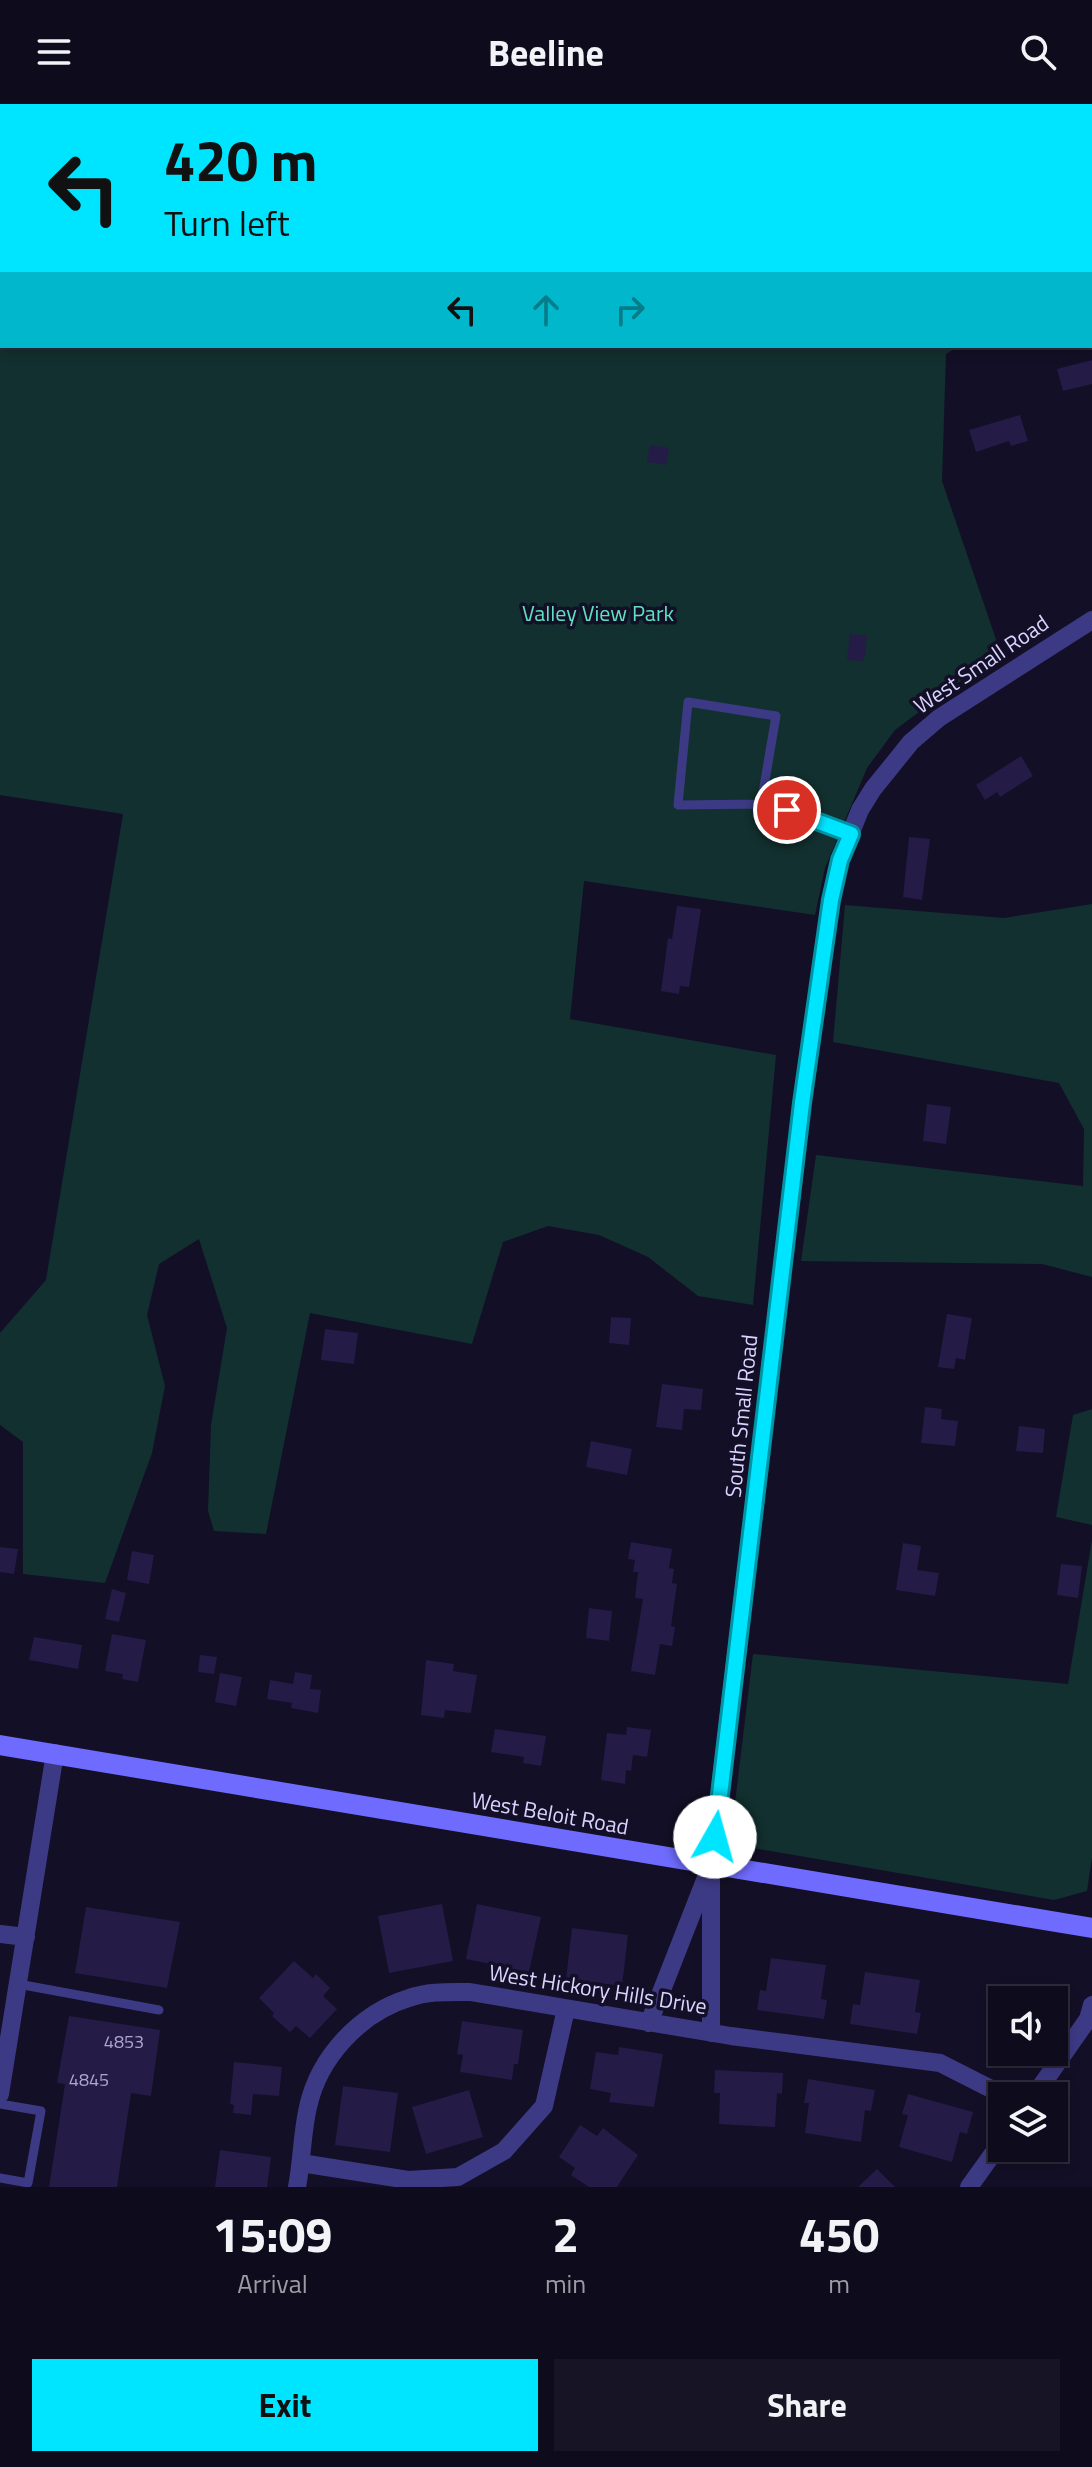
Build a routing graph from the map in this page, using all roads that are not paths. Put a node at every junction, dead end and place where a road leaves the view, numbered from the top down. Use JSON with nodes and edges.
{"nodes":[{"id":1,"x":1092,"y":620,"type":"edge"},
{"id":2,"x":761,"y":804,"type":"junction"},
{"id":3,"x":851,"y":834,"type":"junction"},
{"id":4,"x":0,"y":1745,"type":"edge"},
{"id":5,"x":55,"y":1753,"type":"junction"},
{"id":6,"x":711,"y":1864,"type":"junction"},
{"id":7,"x":1092,"y":1928,"type":"edge"},
{"id":8,"x":0,"y":1934,"type":"edge"},
{"id":9,"x":26,"y":1937,"type":"junction"},
{"id":10,"x":18,"y":1984,"type":"junction"},
{"id":11,"x":1092,"y":2005,"type":"edge"},
{"id":12,"x":566,"y":2009,"type":"junction"},
{"id":13,"x":159,"y":2010,"type":"dead end"},
{"id":14,"x":649,"y":2023,"type":"junction"},
{"id":15,"x":711,"y":2033,"type":"junction"},
{"id":16,"x":1044,"y":2082,"type":"edge"},
{"id":17,"x":988,"y":2087,"type":"edge"},
{"id":18,"x":0,"y":2094,"type":"edge"},
{"id":19,"x":0,"y":2104,"type":"edge"},
{"id":20,"x":988,"y":2161,"type":"edge"},
{"id":21,"x":301,"y":2163,"type":"junction"},
{"id":22,"x":0,"y":2178,"type":"edge"},
{"id":23,"x":297,"y":2187,"type":"edge"},
{"id":24,"x":969,"y":2187,"type":"edge"}],
"edges":[{"from":1,"to":3,"type":"street","name":"West Small Road"},
{"from":2,"to":2,"type":"lane"},
{"from":2,"to":3,"type":"lane"},
{"from":3,"to":6,"type":"street","name":"South Small Road"},
{"from":4,"to":5,"type":"main road","name":"West Beloit Road"},
{"from":5,"to":6,"type":"main road","name":"West Beloit Road"},
{"from":5,"to":9,"type":"street"},
{"from":6,"to":7,"type":"main road","name":"West Beloit Road"},
{"from":6,"to":14,"type":"street"},
{"from":6,"to":15,"type":"street"},
{"from":8,"to":9,"type":"street"},
{"from":9,"to":10,"type":"street"},
{"from":10,"to":13,"type":"lane"},
{"from":10,"to":18,"type":"street"},
{"from":11,"to":16,"type":"street"},
{"from":12,"to":14,"type":"street","name":"West Hickory Hills Drive"},
{"from":12,"to":21,"type":"street"},
{"from":12,"to":21,"type":"street","name":"West Hickory Hills Drive"},
{"from":14,"to":15,"type":"street","name":"West Hickory Hills Drive"},
{"from":15,"to":17,"type":"street","name":"West Hickory Hills Drive"},
{"from":19,"to":22,"type":"lane"},
{"from":20,"to":24,"type":"street"},
{"from":21,"to":23,"type":"street","name":"West Hickory Hills Drive"}]}
